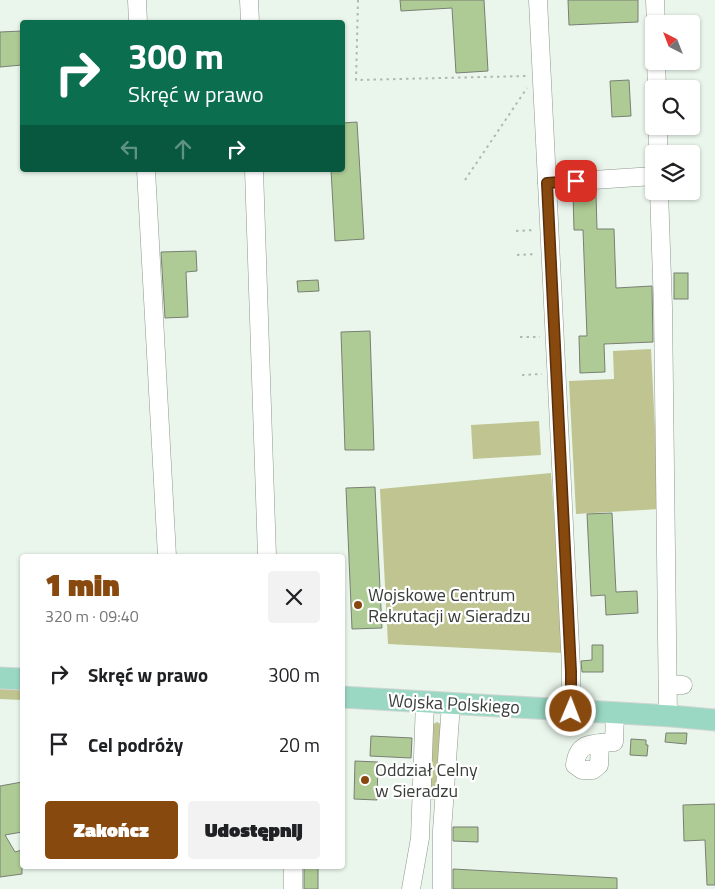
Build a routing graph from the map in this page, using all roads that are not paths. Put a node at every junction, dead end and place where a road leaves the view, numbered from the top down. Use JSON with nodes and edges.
{"nodes":[{"id":1,"x":137,"y":0,"type":"edge"},
{"id":2,"x":249,"y":0,"type":"edge"},
{"id":3,"x":538,"y":0,"type":"edge"},
{"id":4,"x":655,"y":0,"type":"edge"},
{"id":5,"x":656,"y":15,"type":"edge"},
{"id":6,"x":138,"y":20,"type":"edge"},
{"id":7,"x":250,"y":20,"type":"edge"},
{"id":8,"x":146,"y":172,"type":"edge"},
{"id":9,"x":254,"y":172,"type":"edge"},
{"id":10,"x":645,"y":177,"type":"edge"},
{"id":11,"x":547,"y":183,"type":"junction"},
{"id":12,"x":660,"y":200,"type":"edge"},
{"id":13,"x":167,"y":554,"type":"edge"},
{"id":14,"x":267,"y":554,"type":"edge"},
{"id":15,"x":0,"y":678,"type":"edge"},
{"id":16,"x":20,"y":679,"type":"edge"},
{"id":17,"x":345,"y":698,"type":"edge"},
{"id":18,"x":425,"y":702,"type":"junction"},
{"id":19,"x":451,"y":704,"type":"junction"},
{"id":20,"x":571,"y":711,"type":"junction"},
{"id":21,"x":615,"y":714,"type":"junction"},
{"id":22,"x":668,"y":716,"type":"junction"},
{"id":23,"x":715,"y":720,"type":"edge"},
{"id":24,"x":600,"y":743,"type":"dead end"},
{"id":25,"x":421,"y":805,"type":"junction"},
{"id":26,"x":444,"y":807,"type":"junction"},
{"id":27,"x":293,"y":869,"type":"edge"},
{"id":28,"x":293,"y":889,"type":"edge"},
{"id":29,"x":411,"y":889,"type":"edge"},
{"id":30,"x":442,"y":889,"type":"edge"}],
"edges":[{"from":1,"to":6,"type":"lane"},
{"from":2,"to":7,"type":"lane"},
{"from":3,"to":11,"type":"lane"},
{"from":4,"to":5,"type":"lane"},
{"from":8,"to":13,"type":"lane"},
{"from":9,"to":14,"type":"lane"},
{"from":10,"to":11,"type":"lane"},
{"from":11,"to":20,"type":"lane"},
{"from":12,"to":22,"type":"lane"},
{"from":15,"to":16,"type":"main road"},
{"from":17,"to":18,"type":"main road","name":"Wojska Polskiego"},
{"from":18,"to":19,"type":"main road","name":"Wojska Polskiego"},
{"from":18,"to":25,"type":"lane"},
{"from":19,"to":20,"type":"main road","name":"Wojska Polskiego"},
{"from":19,"to":26,"type":"lane"},
{"from":20,"to":21,"type":"main road","name":"Wojska Polskiego"},
{"from":21,"to":22,"type":"main road","name":"Wojska Polskiego"},
{"from":21,"to":24,"type":"lane"},
{"from":22,"to":23,"type":"main road","name":"Wojska Polskiego"},
{"from":25,"to":26,"type":"lane"},
{"from":25,"to":29,"type":"lane"},
{"from":26,"to":30,"type":"lane"},
{"from":27,"to":28,"type":"lane"}]}
